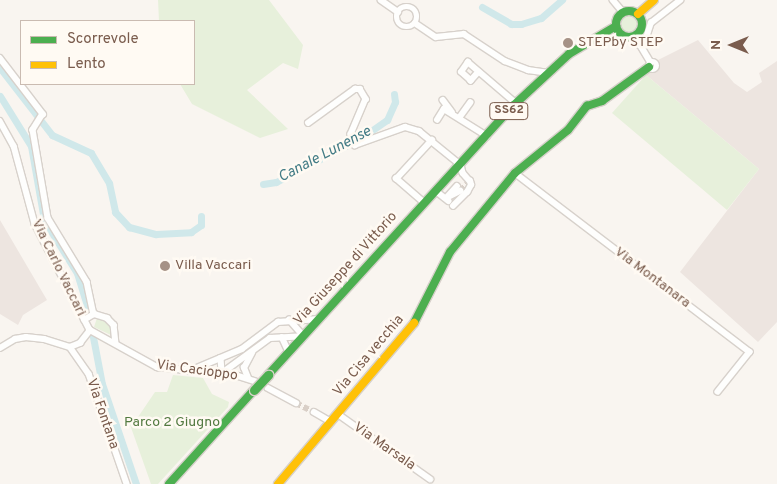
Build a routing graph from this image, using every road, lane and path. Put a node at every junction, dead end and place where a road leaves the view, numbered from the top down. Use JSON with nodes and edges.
{"nodes":[{"id":1,"x":381,"y":0,"type":"edge"},
{"id":2,"x":613,"y":0,"type":"edge"},
{"id":3,"x":654,"y":0,"type":"edge"},
{"id":4,"x":680,"y":0,"type":"edge"},
{"id":5,"x":398,"y":12,"type":"junction"},
{"id":6,"x":623,"y":12,"type":"junction"},
{"id":7,"x":638,"y":14,"type":"junction"},
{"id":8,"x":415,"y":23,"type":"junction"},
{"id":9,"x":616,"y":26,"type":"junction"},
{"id":10,"x":637,"y":41,"type":"junction"},
{"id":11,"x":0,"y":58,"type":"edge"},
{"id":12,"x":650,"y":65,"type":"joint"},
{"id":13,"x":480,"y":72,"type":"dead end"},
{"id":14,"x":549,"y":73,"type":"junction"},
{"id":15,"x":20,"y":83,"type":"edge"},
{"id":16,"x":22,"y":85,"type":"edge"},
{"id":17,"x":443,"y":100,"type":"dead end"},
{"id":18,"x":470,"y":103,"type":"dead end"},
{"id":19,"x":516,"y":103,"type":"junction"},
{"id":20,"x":457,"y":117,"type":"junction"},
{"id":21,"x":0,"y":120,"type":"edge"},
{"id":22,"x":436,"y":120,"type":"dead end"},
{"id":23,"x":308,"y":123,"type":"dead end"},
{"id":24,"x":487,"y":136,"type":"junction"},
{"id":25,"x":432,"y":140,"type":"junction"},
{"id":26,"x":461,"y":165,"type":"junction"},
{"id":27,"x":515,"y":173,"type":"junction"},
{"id":28,"x":465,"y":184,"type":"junction"},
{"id":29,"x":436,"y":191,"type":"junction"},
{"id":30,"x":449,"y":201,"type":"junction"},
{"id":31,"x":424,"y":203,"type":"junction"},
{"id":32,"x":94,"y":314,"type":"junction"},
{"id":33,"x":84,"y":320,"type":"junction"},
{"id":34,"x":289,"y":320,"type":"junction"},
{"id":35,"x":319,"y":320,"type":"junction"},
{"id":36,"x":90,"y":330,"type":"junction"},
{"id":37,"x":303,"y":336,"type":"junction"},
{"id":38,"x":282,"y":337,"type":"junction"},
{"id":39,"x":116,"y":343,"type":"junction"},
{"id":40,"x":70,"y":347,"type":"junction"},
{"id":41,"x":0,"y":348,"type":"edge"},
{"id":42,"x":253,"y":350,"type":"junction"},
{"id":43,"x":289,"y":352,"type":"junction"},
{"id":44,"x":222,"y":358,"type":"junction"},
{"id":45,"x":190,"y":371,"type":"junction"},
{"id":46,"x":222,"y":374,"type":"junction"},
{"id":47,"x":252,"y":383,"type":"junction"},
{"id":48,"x":268,"y":388,"type":"dead end"},
{"id":49,"x":718,"y":392,"type":"dead end"},
{"id":50,"x":296,"y":403,"type":"tunnel mouth"},
{"id":51,"x":314,"y":412,"type":"tunnel mouth"},
{"id":52,"x":338,"y":414,"type":"junction"},
{"id":53,"x":331,"y":422,"type":"junction"},
{"id":54,"x":430,"y":478,"type":"dead end"},
{"id":55,"x":127,"y":484,"type":"edge"},
{"id":56,"x":169,"y":484,"type":"edge"},
{"id":57,"x":278,"y":484,"type":"edge"}],
"edges":[{"from":1,"to":5,"type":"street"},
{"from":2,"to":6,"type":"street"},
{"from":3,"to":7,"type":"main road"},
{"from":4,"to":10,"type":"street"},
{"from":5,"to":8,"type":"street"},
{"from":5,"to":8,"type":"street"},
{"from":6,"to":7,"type":"main road"},
{"from":6,"to":9,"type":"main road"},
{"from":7,"to":10,"type":"main road"},
{"from":8,"to":14,"type":"street"},
{"from":9,"to":10,"type":"main road"},
{"from":9,"to":14,"type":"main road","number":"SS62"},
{"from":10,"to":12,"type":"street"},
{"from":11,"to":15,"type":"street"},
{"from":12,"to":27,"type":"main road","name":"Via Cisa vecchia"},
{"from":13,"to":19,"type":"street"},
{"from":14,"to":19,"type":"main road","number":"SS62"},
{"from":16,"to":32,"type":"street"},
{"from":17,"to":20,"type":"street"},
{"from":18,"to":20,"type":"street"},
{"from":19,"to":24,"type":"main road","number":"SS62"},
{"from":20,"to":22,"type":"street"},
{"from":20,"to":24,"type":"street"},
{"from":21,"to":33,"type":"street","name":"Via Carlo Vaccari"},
{"from":23,"to":25,"type":"street"},
{"from":24,"to":26,"type":"main road","number":"SS62"},
{"from":25,"to":26,"type":"street"},
{"from":25,"to":31,"type":"street"},
{"from":26,"to":28,"type":"street"},
{"from":26,"to":29,"type":"main road","number":"SS62"},
{"from":27,"to":49,"type":"street","name":"Via Montanara"},
{"from":27,"to":52,"type":"main road","name":"Via Cisa vecchia"},
{"from":28,"to":30,"type":"street"},
{"from":28,"to":30,"type":"street"},
{"from":29,"to":30,"type":"street"},
{"from":29,"to":31,"type":"main road","number":"SS62"},
{"from":31,"to":35,"type":"main road","name":"Via Giuseppe di Vittorio","number":"SS62"},
{"from":32,"to":33,"type":"street"},
{"from":32,"to":39,"type":"street"},
{"from":33,"to":36,"type":"street","name":"Via Carlo Vaccari"},
{"from":34,"to":35,"type":"street"},
{"from":34,"to":37,"type":"street"},
{"from":34,"to":44,"type":"street"},
{"from":35,"to":37,"type":"main road","name":"Via Giuseppe di Vittorio","number":"SS62"},
{"from":36,"to":39,"type":"street","name":"Via Cacioppo"},
{"from":36,"to":40,"type":"street"},
{"from":37,"to":38,"type":"street"},
{"from":37,"to":43,"type":"main road","name":"Via Giuseppe di Vittorio","number":"SS62"},
{"from":38,"to":42,"type":"street"},
{"from":38,"to":43,"type":"street"},
{"from":39,"to":45,"type":"street","name":"Via Cacioppo"},
{"from":40,"to":41,"type":"street"},
{"from":40,"to":55,"type":"street","name":"Via Fontana"},
{"from":42,"to":46,"type":"street"},
{"from":42,"to":47,"type":"street"},
{"from":43,"to":47,"type":"main road","number":"SS62","bridge":true},
{"from":44,"to":45,"type":"street"},
{"from":44,"to":46,"type":"street"},
{"from":45,"to":46,"type":"street","name":"Via Cacioppo"},
{"from":46,"to":47,"type":"street","name":"Via Cacioppo"},
{"from":47,"to":56,"type":"main road","number":"SS62"},
{"from":48,"to":50,"type":"street"},
{"from":51,"to":53,"type":"street"},
{"from":52,"to":53,"type":"main road","name":"Via Cisa vecchia"},
{"from":52,"to":54,"type":"street","name":"Via Marsala"},
{"from":53,"to":57,"type":"main road","name":"Via Cisa vecchia"}]}
